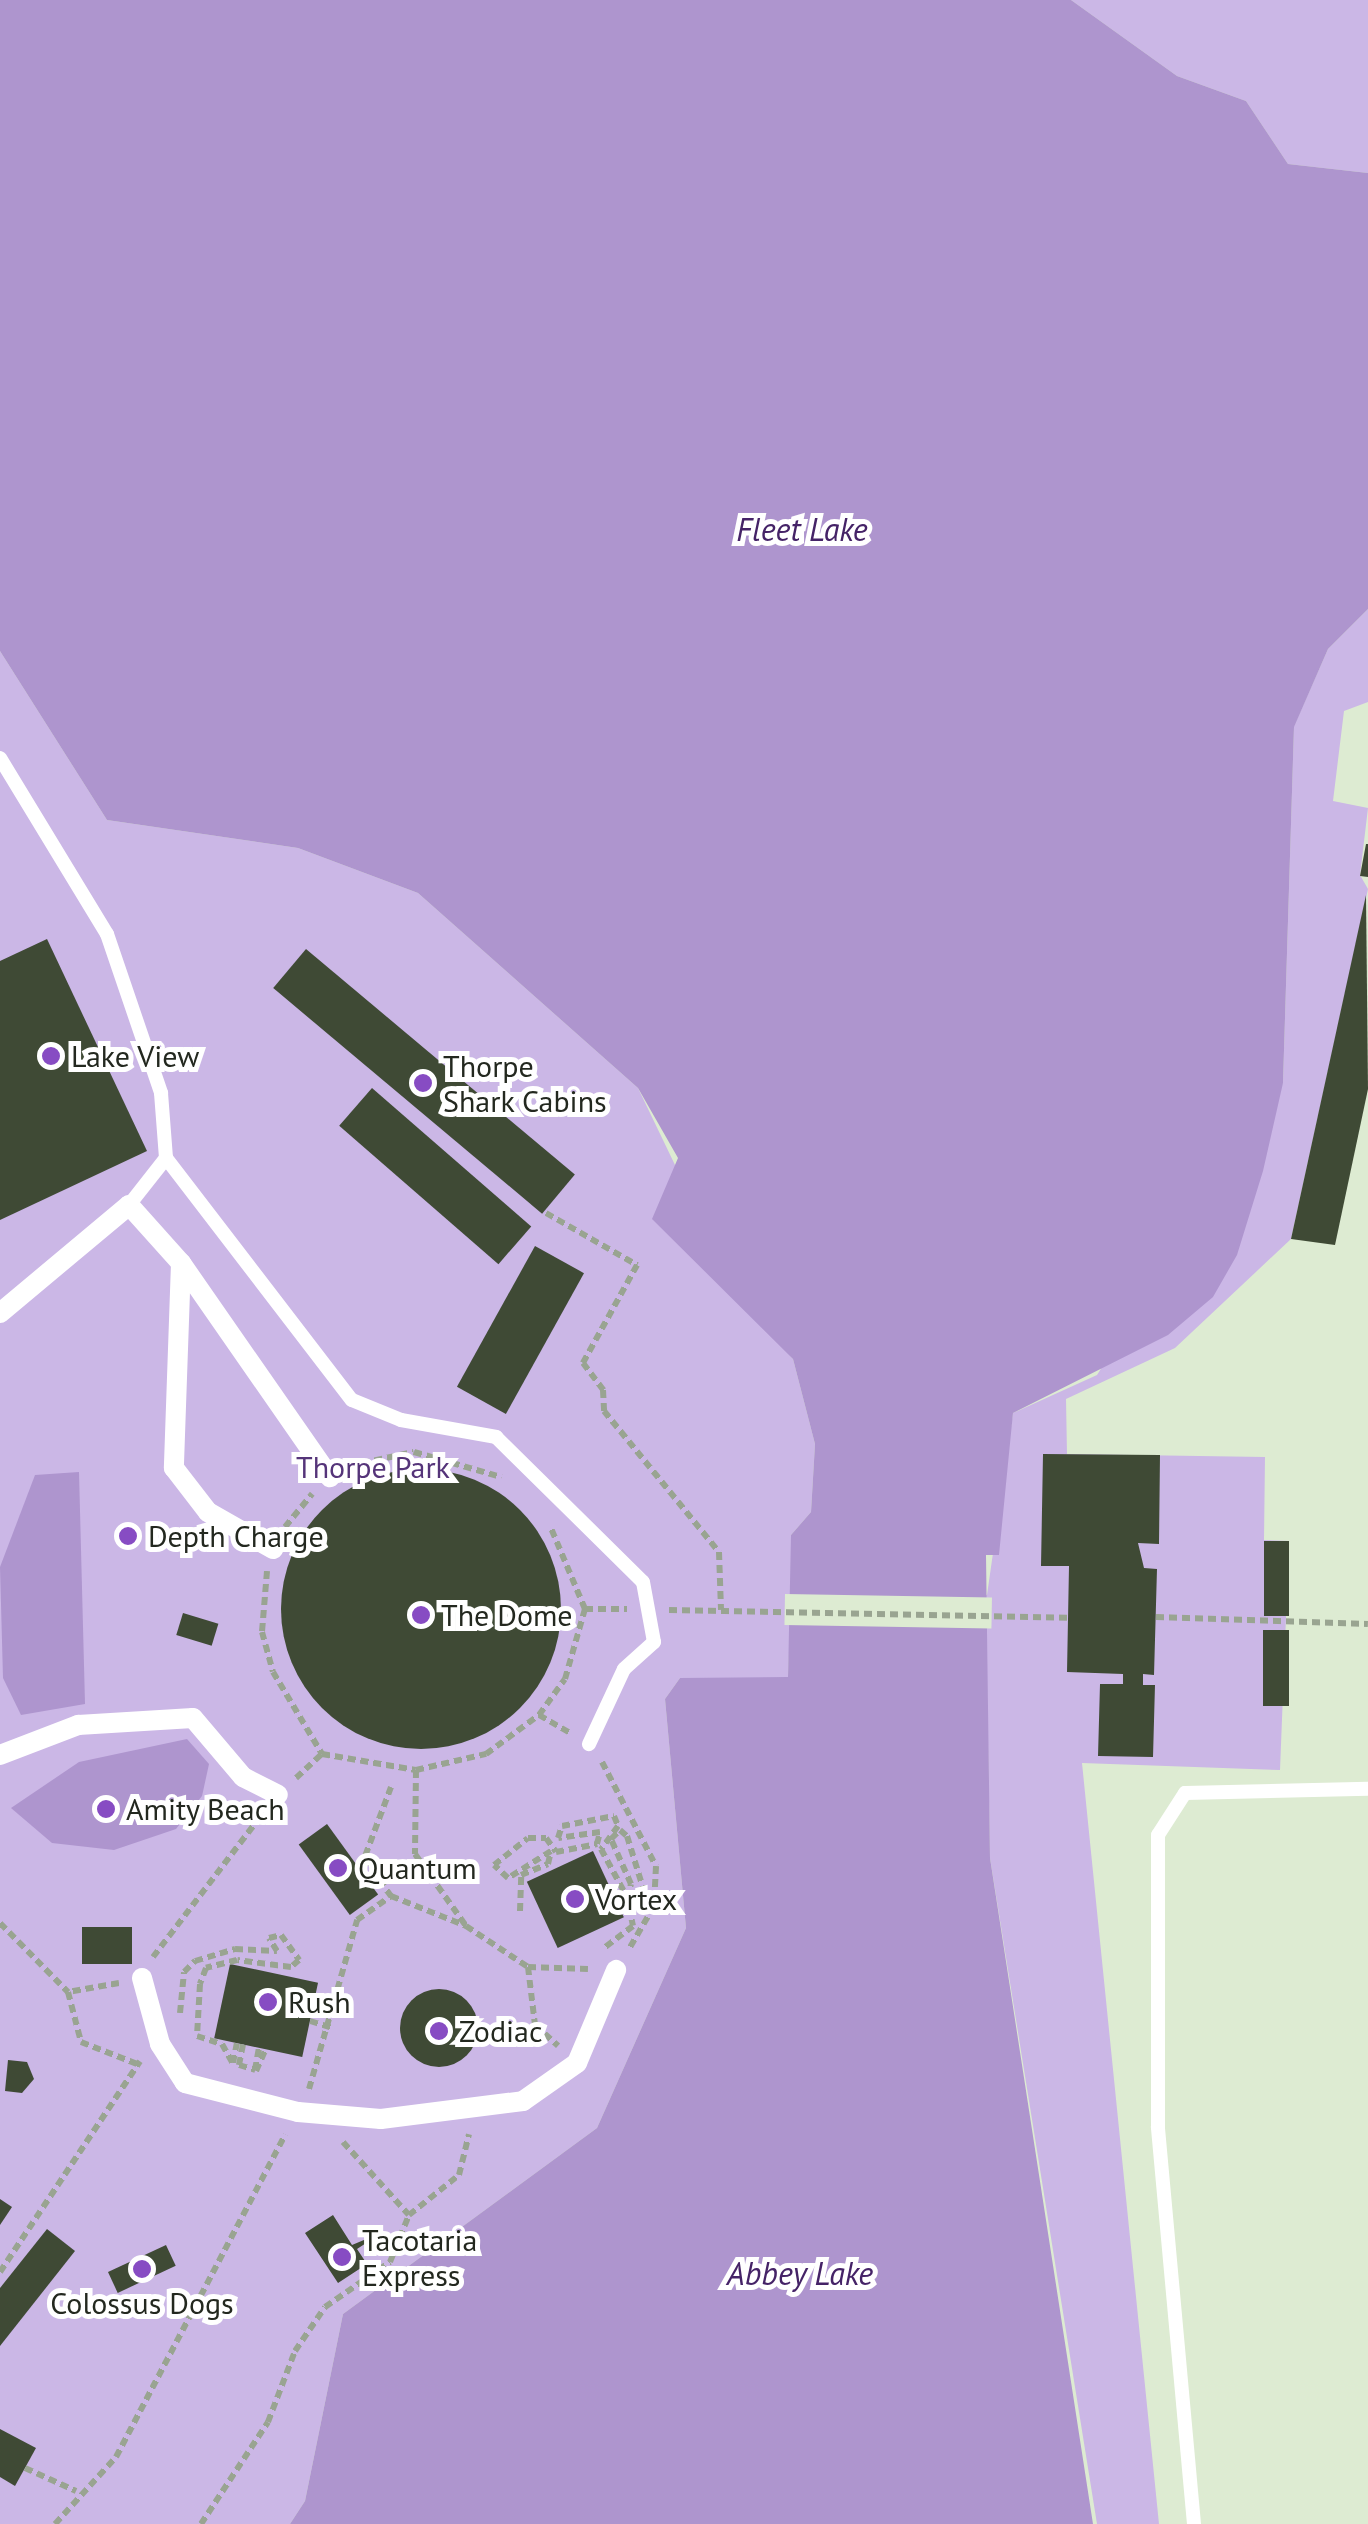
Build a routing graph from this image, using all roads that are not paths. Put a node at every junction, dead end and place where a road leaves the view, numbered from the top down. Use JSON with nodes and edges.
{"nodes":[{"id":1,"x":0,"y":758,"type":"edge"},
{"id":2,"x":166,"y":1158,"type":"junction"},
{"id":3,"x":129,"y":1205,"type":"junction"},
{"id":4,"x":181,"y":1263,"type":"junction"},
{"id":5,"x":0,"y":1313,"type":"edge"},
{"id":6,"x":330,"y":1477,"type":"road end"},
{"id":7,"x":273,"y":1549,"type":"road end"},
{"id":8,"x":589,"y":1744,"type":"road end"},
{"id":9,"x":0,"y":1755,"type":"edge"},
{"id":10,"x":1368,"y":1788,"type":"edge"},
{"id":11,"x":278,"y":1795,"type":"road end"},
{"id":12,"x":616,"y":1970,"type":"road end"},
{"id":13,"x":142,"y":1978,"type":"road end"},
{"id":14,"x":1194,"y":2524,"type":"edge"}],
"edges":[{"from":1,"to":2,"type":"lane"},
{"from":2,"to":3,"type":"lane"},
{"from":2,"to":8,"type":"lane"},
{"from":3,"to":4,"type":"street"},
{"from":3,"to":5,"type":"street"},
{"from":4,"to":6,"type":"street"},
{"from":4,"to":7,"type":"street"},
{"from":9,"to":11,"type":"street"},
{"from":10,"to":14,"type":"lane"},
{"from":12,"to":13,"type":"street"}]}
